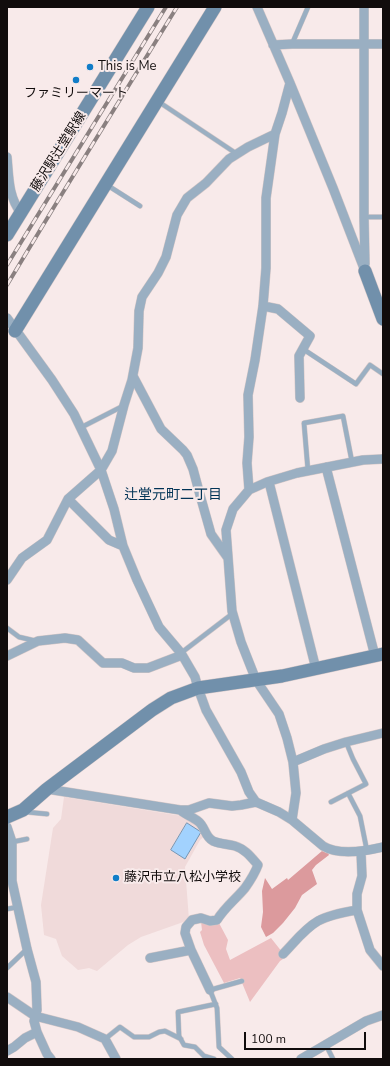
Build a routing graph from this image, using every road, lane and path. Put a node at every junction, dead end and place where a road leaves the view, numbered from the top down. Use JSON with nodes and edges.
{"nodes":[{"id":1,"x":148,"y":7,"type":"edge"},
{"id":2,"x":215,"y":7,"type":"edge"},
{"id":3,"x":257,"y":7,"type":"edge"},
{"id":4,"x":308,"y":7,"type":"edge"},
{"id":5,"x":364,"y":7,"type":"edge"},
{"id":6,"x":292,"y":44,"type":"junction"},
{"id":7,"x":364,"y":44,"type":"junction"},
{"id":8,"x":383,"y":44,"type":"edge"},
{"id":9,"x":274,"y":45,"type":"junction"},
{"id":10,"x":290,"y":83,"type":"junction"},
{"id":11,"x":157,"y":101,"type":"junction"},
{"id":12,"x":275,"y":134,"type":"junction"},
{"id":13,"x":237,"y":154,"type":"junction"},
{"id":14,"x":7,"y":158,"type":"edge"},
{"id":15,"x":106,"y":184,"type":"junction"},
{"id":16,"x":140,"y":206,"type":"dead end"},
{"id":17,"x":21,"y":213,"type":"junction"},
{"id":18,"x":364,"y":217,"type":"junction"},
{"id":19,"x":383,"y":217,"type":"edge"},
{"id":20,"x":7,"y":235,"type":"edge"},
{"id":21,"x":365,"y":272,"type":"junction"},
{"id":22,"x":263,"y":306,"type":"junction"},
{"id":23,"x":7,"y":318,"type":"edge"},
{"id":24,"x":383,"y":319,"type":"edge"},
{"id":25,"x":15,"y":331,"type":"junction"},
{"id":26,"x":303,"y":349,"type":"junction"},
{"id":27,"x":383,"y":374,"type":"edge"},
{"id":28,"x":133,"y":376,"type":"junction"},
{"id":29,"x":300,"y":398,"type":"dead end"},
{"id":30,"x":124,"y":405,"type":"junction"},
{"id":31,"x":80,"y":428,"type":"junction"},
{"id":32,"x":383,"y":459,"type":"edge"},
{"id":33,"x":352,"y":462,"type":"junction"},
{"id":34,"x":326,"y":467,"type":"junction"},
{"id":35,"x":101,"y":470,"type":"junction"},
{"id":36,"x":308,"y":471,"type":"junction"},
{"id":37,"x":269,"y":482,"type":"junction"},
{"id":38,"x":249,"y":490,"type":"junction"},
{"id":39,"x":68,"y":500,"type":"junction"},
{"id":40,"x":123,"y":546,"type":"junction"},
{"id":41,"x":228,"y":560,"type":"junction"},
{"id":42,"x":7,"y":580,"type":"edge"},
{"id":43,"x":233,"y":614,"type":"junction"},
{"id":44,"x":7,"y":628,"type":"edge"},
{"id":45,"x":38,"y":641,"type":"junction"},
{"id":46,"x":182,"y":654,"type":"junction"},
{"id":47,"x":379,"y":655,"type":"edge"},
{"id":48,"x":7,"y":656,"type":"edge"},
{"id":49,"x":316,"y":669,"type":"junction"},
{"id":50,"x":256,"y":680,"type":"junction"},
{"id":51,"x":198,"y":688,"type":"junction"},
{"id":52,"x":383,"y":733,"type":"edge"},
{"id":53,"x":346,"y":742,"type":"junction"},
{"id":54,"x":293,"y":762,"type":"junction"},
{"id":55,"x":46,"y":789,"type":"junction"},
{"id":56,"x":348,"y":793,"type":"junction"},
{"id":57,"x":256,"y":802,"type":"junction"},
{"id":58,"x":331,"y":802,"type":"dead end"},
{"id":59,"x":180,"y":810,"type":"junction"},
{"id":60,"x":20,"y":811,"type":"junction"},
{"id":61,"x":47,"y":814,"type":"dead end"},
{"id":62,"x":7,"y":817,"type":"edge"},
{"id":63,"x":292,"y":820,"type":"junction"},
{"id":64,"x":7,"y":827,"type":"edge"},
{"id":65,"x":27,"y":839,"type":"dead end"},
{"id":66,"x":12,"y":842,"type":"junction"},
{"id":67,"x":383,"y":848,"type":"edge"},
{"id":68,"x":364,"y":851,"type":"junction"},
{"id":69,"x":18,"y":907,"type":"junction"},
{"id":70,"x":7,"y":910,"type":"edge"},
{"id":71,"x":357,"y":910,"type":"junction"},
{"id":72,"x":27,"y":949,"type":"junction"},
{"id":73,"x":191,"y":950,"type":"junction"},
{"id":74,"x":283,"y":954,"type":"dead end"},
{"id":75,"x":150,"y":958,"type":"dead end"},
{"id":76,"x":383,"y":966,"type":"edge"},
{"id":77,"x":7,"y":968,"type":"edge"},
{"id":78,"x":242,"y":981,"type":"dead end"},
{"id":79,"x":210,"y":990,"type":"junction"},
{"id":80,"x":7,"y":997,"type":"edge"},
{"id":81,"x":216,"y":1004,"type":"junction"},
{"id":82,"x":383,"y":1015,"type":"edge"},
{"id":83,"x":35,"y":1016,"type":"junction"},
{"id":84,"x":37,"y":1032,"type":"junction"},
{"id":85,"x":105,"y":1039,"type":"junction"},
{"id":86,"x":181,"y":1039,"type":"junction"},
{"id":87,"x":326,"y":1045,"type":"junction"},
{"id":88,"x":7,"y":1051,"type":"edge"},
{"id":89,"x":51,"y":1059,"type":"edge"},
{"id":90,"x":116,"y":1059,"type":"edge"},
{"id":91,"x":214,"y":1059,"type":"edge"},
{"id":92,"x":232,"y":1059,"type":"edge"},
{"id":93,"x":301,"y":1059,"type":"edge"},
{"id":94,"x":333,"y":1059,"type":"edge"}],
"edges":[{"from":1,"to":17,"type":"street","name":"藤沢駅辻堂駅線"},
{"from":2,"to":11,"type":"street"},
{"from":3,"to":9,"type":"street"},
{"from":4,"to":6,"type":"lane"},
{"from":5,"to":7,"type":"street"},
{"from":6,"to":7,"type":"street"},
{"from":6,"to":9,"type":"street"},
{"from":7,"to":8,"type":"street"},
{"from":7,"to":18,"type":"street"},
{"from":9,"to":10,"type":"street"},
{"from":10,"to":12,"type":"street"},
{"from":10,"to":21,"type":"street"},
{"from":11,"to":13,"type":"lane"},
{"from":11,"to":15,"type":"street"},
{"from":12,"to":13,"type":"street"},
{"from":12,"to":22,"type":"street"},
{"from":13,"to":28,"type":"street"},
{"from":14,"to":17,"type":"street"},
{"from":15,"to":16,"type":"lane"},
{"from":15,"to":25,"type":"street"},
{"from":17,"to":20,"type":"street","name":"藤沢駅辻堂駅線"},
{"from":18,"to":19,"type":"lane"},
{"from":18,"to":21,"type":"street"},
{"from":21,"to":24,"type":"street"},
{"from":22,"to":26,"type":"street"},
{"from":22,"to":38,"type":"street"},
{"from":23,"to":25,"type":"street"},
{"from":25,"to":31,"type":"street"},
{"from":26,"to":27,"type":"lane"},
{"from":26,"to":29,"type":"street"},
{"from":28,"to":30,"type":"street"},
{"from":28,"to":41,"type":"street"},
{"from":30,"to":31,"type":"lane"},
{"from":30,"to":35,"type":"street"},
{"from":31,"to":35,"type":"street"},
{"from":32,"to":33,"type":"street"},
{"from":33,"to":34,"type":"street"},
{"from":33,"to":36,"type":"lane"},
{"from":34,"to":36,"type":"street"},
{"from":34,"to":47,"type":"street"},
{"from":35,"to":39,"type":"street"},
{"from":35,"to":40,"type":"street"},
{"from":36,"to":37,"type":"street"},
{"from":37,"to":38,"type":"street"},
{"from":37,"to":49,"type":"street"},
{"from":38,"to":41,"type":"street"},
{"from":39,"to":40,"type":"street"},
{"from":39,"to":42,"type":"street"},
{"from":40,"to":46,"type":"street"},
{"from":41,"to":43,"type":"street"},
{"from":43,"to":46,"type":"lane"},
{"from":43,"to":50,"type":"street"},
{"from":44,"to":45,"type":"lane"},
{"from":45,"to":46,"type":"street"},
{"from":45,"to":48,"type":"street"},
{"from":46,"to":51,"type":"street"},
{"from":47,"to":49,"type":"street"},
{"from":49,"to":50,"type":"street"},
{"from":50,"to":51,"type":"street"},
{"from":50,"to":54,"type":"street"},
{"from":51,"to":55,"type":"street"},
{"from":51,"to":57,"type":"street"},
{"from":52,"to":53,"type":"street"},
{"from":53,"to":54,"type":"street"},
{"from":53,"to":56,"type":"lane"},
{"from":54,"to":63,"type":"street"},
{"from":55,"to":59,"type":"street"},
{"from":55,"to":60,"type":"street"},
{"from":56,"to":58,"type":"lane"},
{"from":56,"to":68,"type":"lane"},
{"from":57,"to":59,"type":"street"},
{"from":57,"to":63,"type":"street"},
{"from":59,"to":73,"type":"street"},
{"from":60,"to":61,"type":"lane"},
{"from":60,"to":62,"type":"street"},
{"from":63,"to":68,"type":"street"},
{"from":64,"to":66,"type":"street"},
{"from":65,"to":66,"type":"lane"},
{"from":66,"to":69,"type":"street"},
{"from":67,"to":68,"type":"street"},
{"from":68,"to":71,"type":"street"},
{"from":69,"to":70,"type":"lane"},
{"from":69,"to":72,"type":"street"},
{"from":71,"to":74,"type":"street"},
{"from":71,"to":76,"type":"street"},
{"from":72,"to":77,"type":"lane"},
{"from":72,"to":83,"type":"street"},
{"from":73,"to":75,"type":"street"},
{"from":73,"to":79,"type":"street"},
{"from":78,"to":79,"type":"lane"},
{"from":79,"to":81,"type":"lane"},
{"from":80,"to":83,"type":"street"},
{"from":81,"to":86,"type":"lane"},
{"from":81,"to":92,"type":"lane"},
{"from":82,"to":87,"type":"street"},
{"from":83,"to":84,"type":"street"},
{"from":83,"to":85,"type":"street"},
{"from":84,"to":88,"type":"street"},
{"from":84,"to":89,"type":"street"},
{"from":85,"to":86,"type":"lane"},
{"from":85,"to":90,"type":"street"},
{"from":86,"to":91,"type":"lane"},
{"from":87,"to":93,"type":"street"},
{"from":87,"to":94,"type":"lane"}]}
